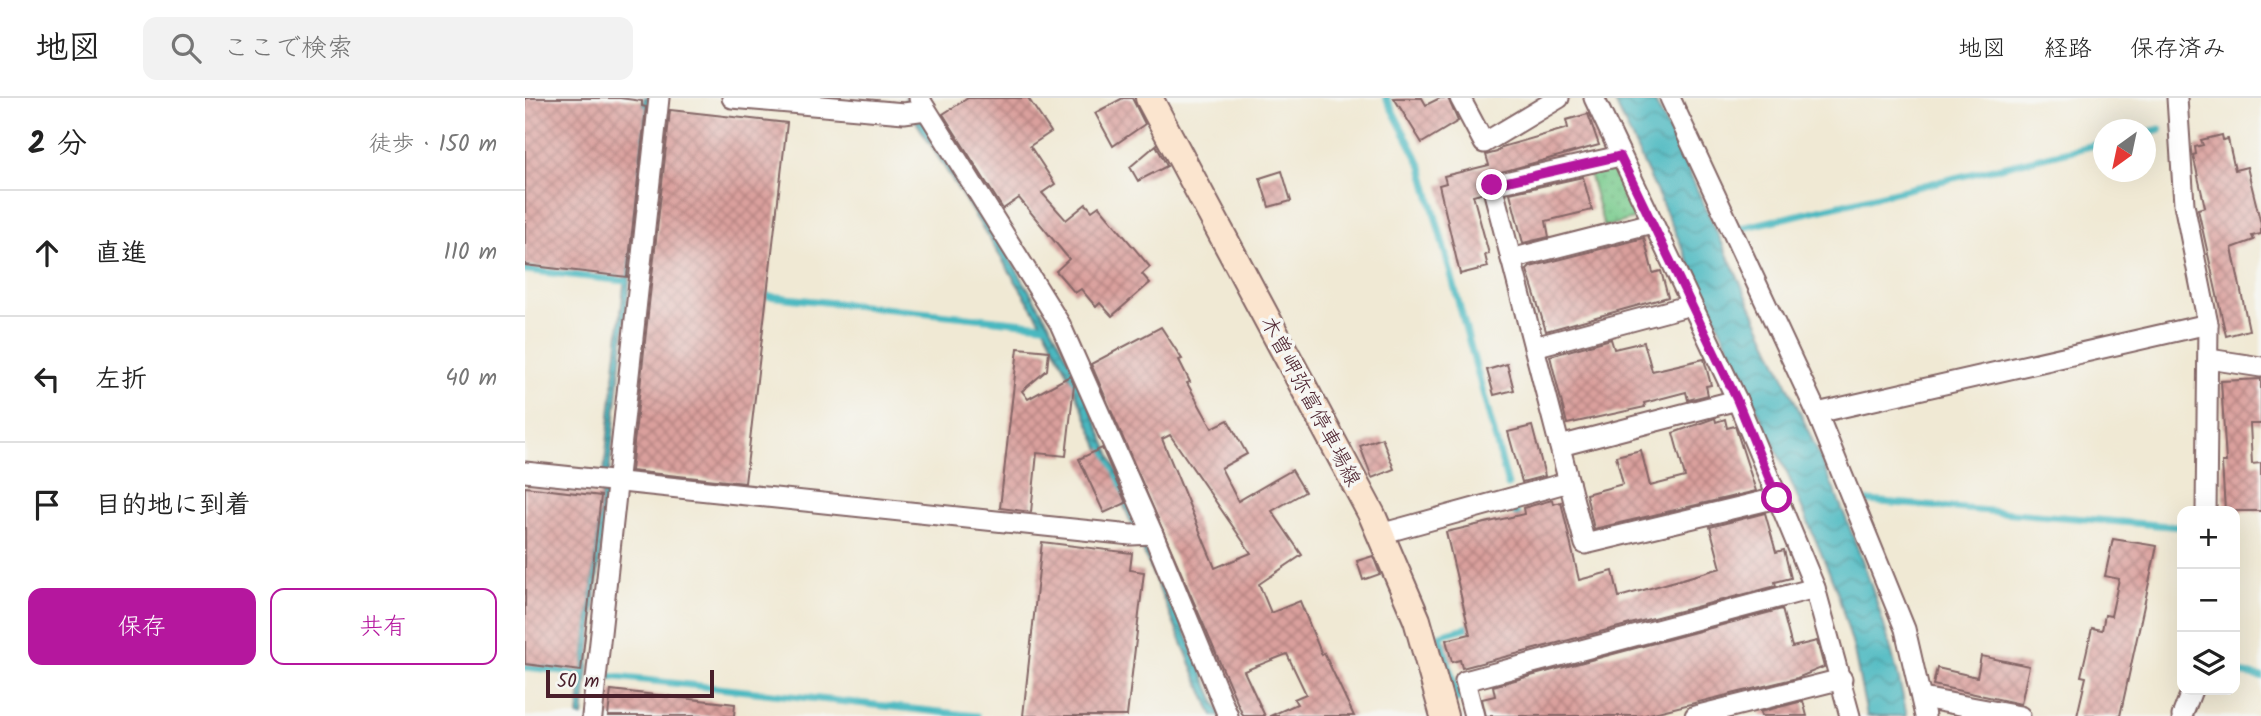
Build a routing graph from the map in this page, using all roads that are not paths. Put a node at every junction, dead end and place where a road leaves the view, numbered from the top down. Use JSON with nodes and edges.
{"nodes":[{"id":1,"x":659,"y":98,"type":"edge"},
{"id":2,"x":732,"y":98,"type":"edge"},
{"id":3,"x":1149,"y":98,"type":"edge"},
{"id":4,"x":1460,"y":98,"type":"edge"},
{"id":5,"x":1559,"y":98,"type":"edge"},
{"id":6,"x":1594,"y":98,"type":"edge"},
{"id":7,"x":1670,"y":98,"type":"edge"},
{"id":8,"x":2178,"y":98,"type":"edge"},
{"id":9,"x":918,"y":108,"type":"edge"},
{"id":10,"x":1620,"y":156,"type":"junction"},
{"id":11,"x":1652,"y":223,"type":"junction"},
{"id":12,"x":1511,"y":259,"type":"junction"},
{"id":13,"x":1691,"y":304,"type":"junction"},
{"id":14,"x":2208,"y":324,"type":"junction"},
{"id":15,"x":1534,"y":347,"type":"junction"},
{"id":16,"x":2209,"y":359,"type":"junction"},
{"id":17,"x":2261,"y":367,"type":"edge"},
{"id":18,"x":1737,"y":400,"type":"junction"},
{"id":19,"x":1817,"y":413,"type":"junction"},
{"id":20,"x":1560,"y":446,"type":"junction"},
{"id":21,"x":525,"y":472,"type":"edge"},
{"id":22,"x":610,"y":481,"type":"junction"},
{"id":23,"x":1569,"y":482,"type":"junction"},
{"id":24,"x":1777,"y":498,"type":"junction"},
{"id":25,"x":2206,"y":506,"type":"edge"},
{"id":26,"x":1144,"y":534,"type":"junction"},
{"id":27,"x":1380,"y":534,"type":"junction"},
{"id":28,"x":1815,"y":588,"type":"junction"},
{"id":29,"x":1842,"y":679,"type":"junction"},
{"id":30,"x":2190,"y":695,"type":"edge"},
{"id":31,"x":1924,"y":707,"type":"edge"},
{"id":32,"x":1469,"y":714,"type":"edge"},
{"id":33,"x":592,"y":716,"type":"edge"},
{"id":34,"x":1228,"y":716,"type":"edge"},
{"id":35,"x":1444,"y":716,"type":"edge"},
{"id":36,"x":1695,"y":716,"type":"edge"},
{"id":37,"x":1850,"y":716,"type":"edge"},
{"id":38,"x":2020,"y":716,"type":"edge"},
{"id":39,"x":2182,"y":716,"type":"edge"}],
"edges":[{"from":1,"to":22,"type":"street"},
{"from":2,"to":9,"type":"street"},
{"from":3,"to":27,"type":"main road","name":"木曽岬弥富停車場線"},
{"from":4,"to":5,"type":"street"},
{"from":6,"to":10,"type":"street"},
{"from":7,"to":19,"type":"street"},
{"from":8,"to":14,"type":"street"},
{"from":9,"to":26,"type":"street"},
{"from":10,"to":11,"type":"street"},
{"from":10,"to":12,"type":"street"},
{"from":11,"to":12,"type":"street"},
{"from":11,"to":13,"type":"street"},
{"from":12,"to":15,"type":"street"},
{"from":13,"to":15,"type":"street"},
{"from":13,"to":18,"type":"street"},
{"from":14,"to":16,"type":"street"},
{"from":14,"to":19,"type":"street"},
{"from":15,"to":20,"type":"street"},
{"from":16,"to":17,"type":"street"},
{"from":16,"to":25,"type":"street"},
{"from":18,"to":20,"type":"street"},
{"from":18,"to":24,"type":"street"},
{"from":19,"to":31,"type":"street"},
{"from":20,"to":23,"type":"street"},
{"from":21,"to":22,"type":"street"},
{"from":22,"to":26,"type":"street"},
{"from":22,"to":33,"type":"street"},
{"from":23,"to":24,"type":"street"},
{"from":23,"to":27,"type":"street"},
{"from":24,"to":28,"type":"street"},
{"from":26,"to":34,"type":"street"},
{"from":27,"to":35,"type":"main road","name":"木曽岬弥富停車場線"},
{"from":28,"to":29,"type":"street"},
{"from":28,"to":32,"type":"street"},
{"from":29,"to":36,"type":"street"},
{"from":29,"to":37,"type":"street"},
{"from":30,"to":39,"type":"street"},
{"from":31,"to":38,"type":"street"}]}
